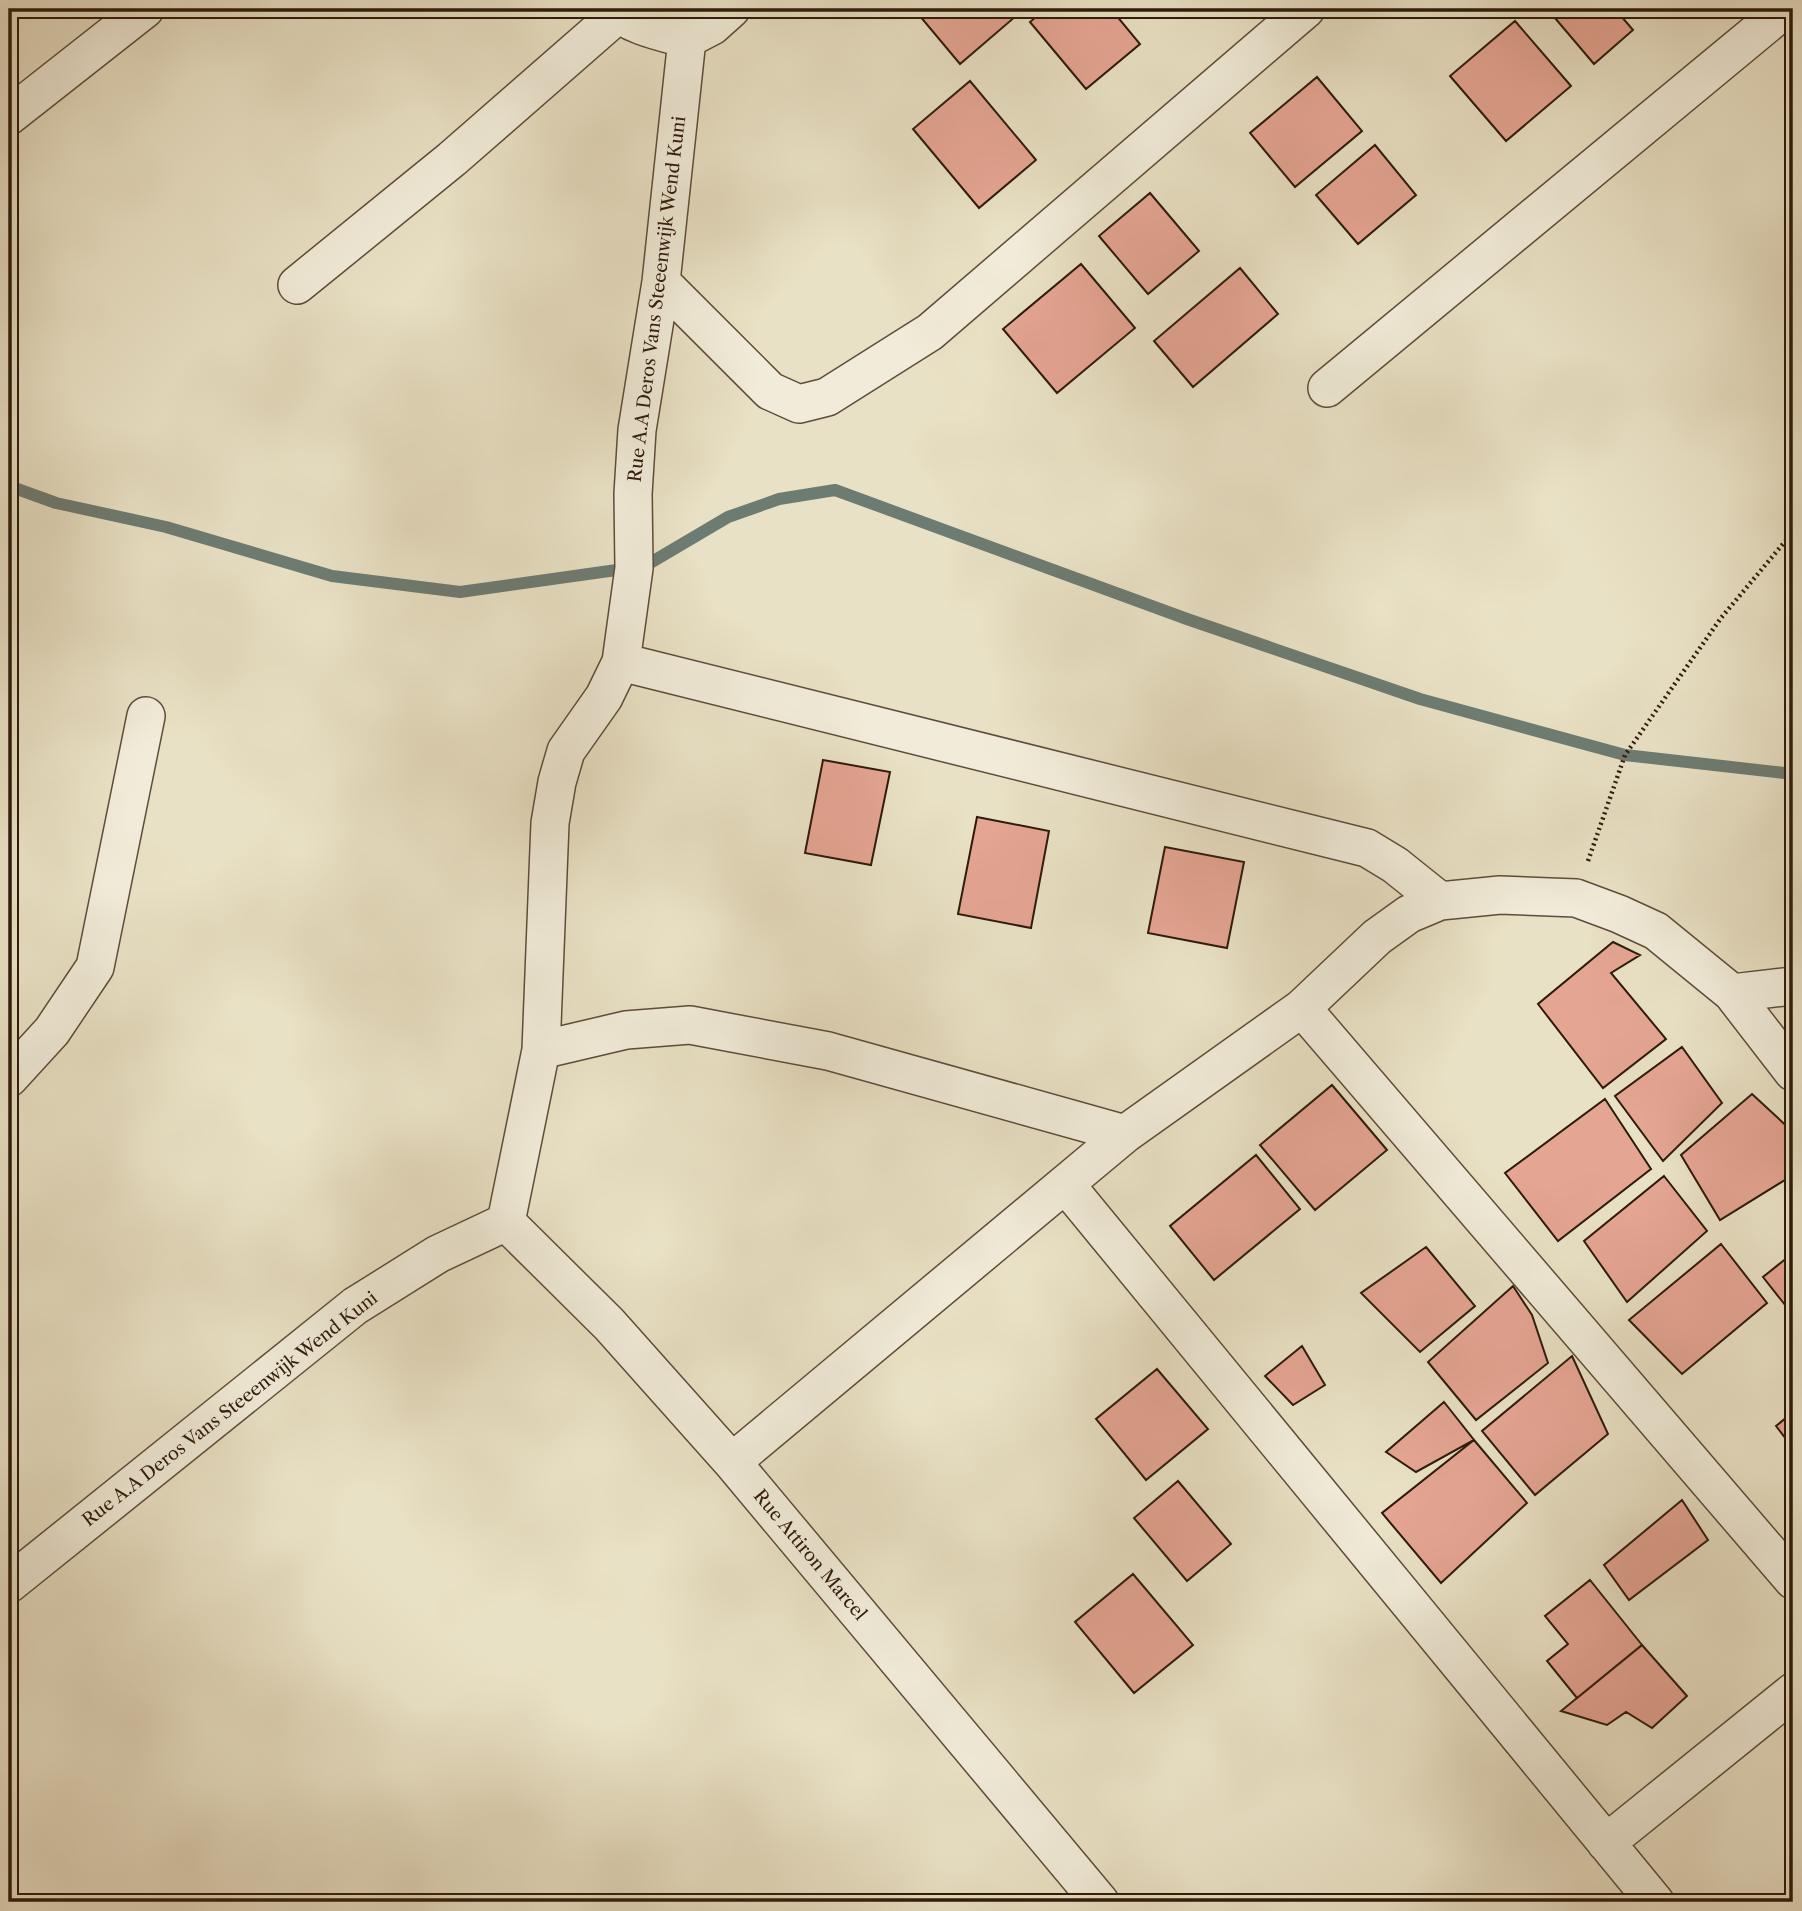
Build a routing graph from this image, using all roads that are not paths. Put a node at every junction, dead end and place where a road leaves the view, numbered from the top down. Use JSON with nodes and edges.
{"nodes":[{"id":1,"x":145,"y":9,"type":"edge"},
{"id":2,"x":731,"y":9,"type":"edge"},
{"id":3,"x":1306,"y":9,"type":"edge"},
{"id":4,"x":1785,"y":9,"type":"edge"},
{"id":5,"x":616,"y":11,"type":"edge"},
{"id":6,"x":687,"y":39,"type":"junction"},
{"id":7,"x":9,"y":116,"type":"edge"},
{"id":8,"x":661,"y":282,"type":"junction"},
{"id":9,"x":297,"y":285,"type":"dead end"},
{"id":10,"x":1327,"y":388,"type":"dead end"},
{"id":11,"x":621,"y":662,"type":"junction"},
{"id":12,"x":146,"y":716,"type":"dead end"},
{"id":13,"x":1440,"y":901,"type":"junction"},
{"id":14,"x":1793,"y":986,"type":"edge"},
{"id":15,"x":1732,"y":993,"type":"junction"},
{"id":16,"x":1302,"y":1007,"type":"junction"},
{"id":17,"x":541,"y":1050,"type":"junction"},
{"id":18,"x":1793,"y":1072,"type":"edge"},
{"id":19,"x":9,"y":1078,"type":"edge"},
{"id":20,"x":1125,"y":1134,"type":"junction"},
{"id":21,"x":1066,"y":1185,"type":"junction"},
{"id":22,"x":506,"y":1222,"type":"junction"},
{"id":23,"x":732,"y":1462,"type":"junction"},
{"id":24,"x":1793,"y":1580,"type":"edge"},
{"id":25,"x":9,"y":1584,"type":"edge"},
{"id":26,"x":1793,"y":1692,"type":"edge"},
{"id":27,"x":1606,"y":1843,"type":"junction"},
{"id":28,"x":1100,"y":1902,"type":"edge"},
{"id":29,"x":1655,"y":1902,"type":"edge"}],
"edges":[{"from":1,"to":7,"type":"street"},
{"from":2,"to":6,"type":"street"},
{"from":3,"to":8,"type":"street"},
{"from":4,"to":10,"type":"street"},
{"from":5,"to":6,"type":"street"},
{"from":5,"to":9,"type":"street"},
{"from":6,"to":8,"type":"street","name":"Rue A.A Deros Vans Steeenwijk Wend Kuni"},
{"from":8,"to":11,"type":"street","name":"Rue A.A Deros Vans Steeenwijk Wend Kuni"},
{"from":11,"to":13,"type":"street"},
{"from":11,"to":17,"type":"street","name":"Rue A.A Deros Vans Steeenwijk Wend Kuni"},
{"from":12,"to":19,"type":"street"},
{"from":13,"to":15,"type":"street"},
{"from":13,"to":16,"type":"street"},
{"from":14,"to":15,"type":"street"},
{"from":15,"to":18,"type":"street"},
{"from":16,"to":20,"type":"street"},
{"from":16,"to":24,"type":"street"},
{"from":17,"to":20,"type":"street"},
{"from":17,"to":22,"type":"street","name":"Rue A.A Deros Vans Steeenwijk Wend Kuni"},
{"from":20,"to":21,"type":"street"},
{"from":21,"to":23,"type":"street"},
{"from":21,"to":27,"type":"street"},
{"from":22,"to":23,"type":"street","name":"Rue Attiron Marcel"},
{"from":22,"to":25,"type":"street","name":"Rue A.A Deros Vans Steeenwijk Wend Kuni"},
{"from":23,"to":28,"type":"street","name":"Rue Attiron Marcel"},
{"from":26,"to":27,"type":"street"},
{"from":27,"to":29,"type":"street"}]}
